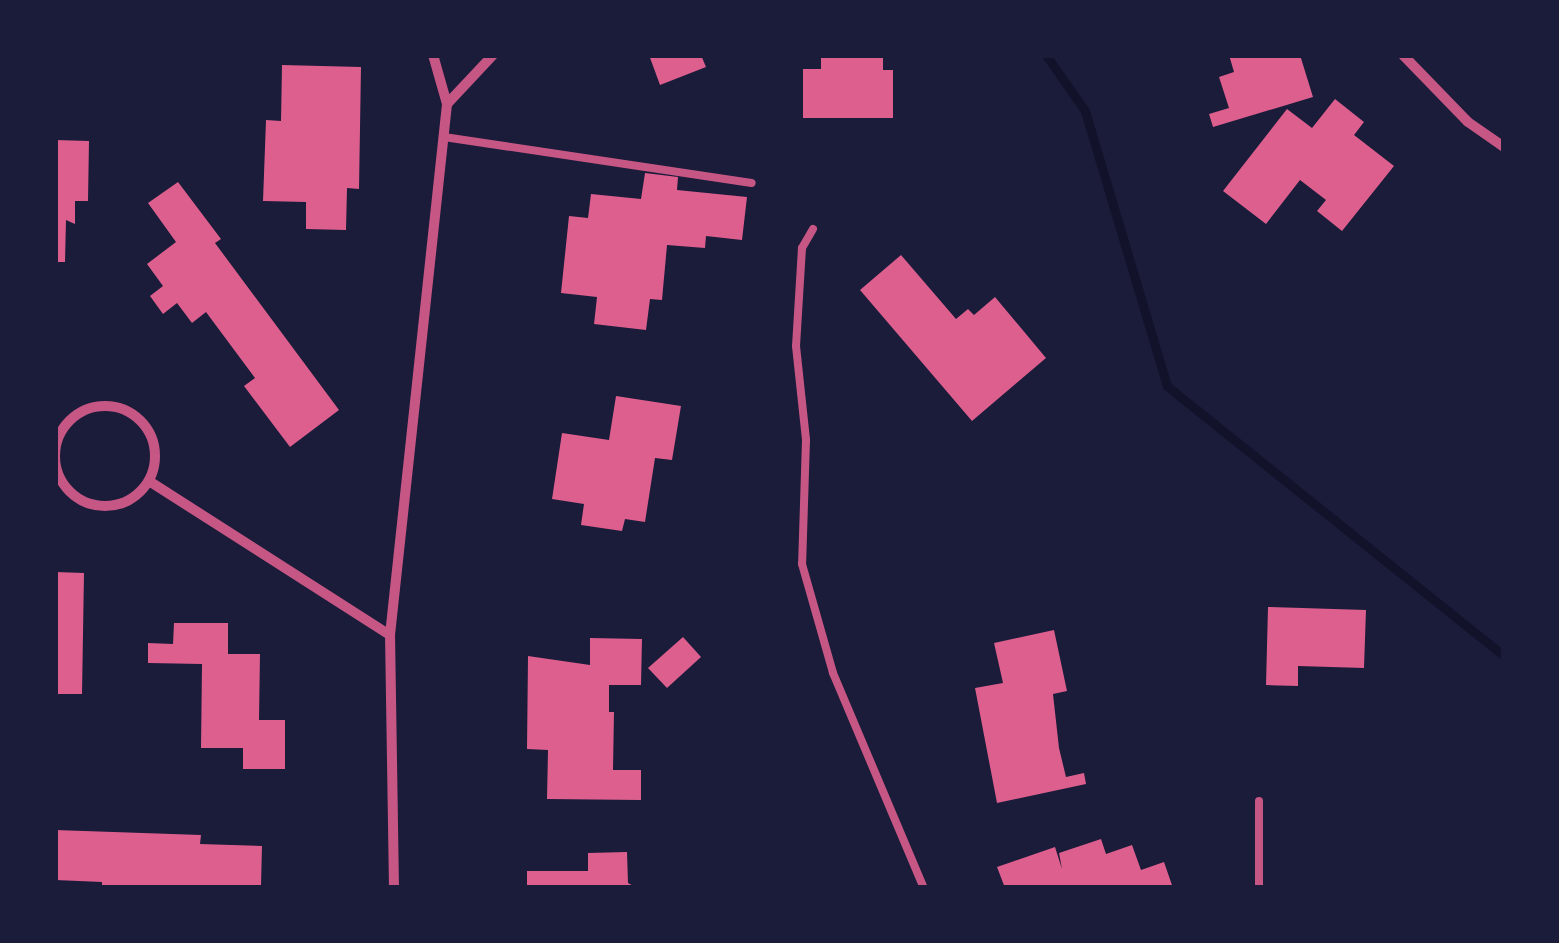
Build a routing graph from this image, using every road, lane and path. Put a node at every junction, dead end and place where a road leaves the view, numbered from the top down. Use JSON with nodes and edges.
{"nodes":[{"id":1,"x":433,"y":55,"type":"edge"},
{"id":2,"x":493,"y":55,"type":"edge"},
{"id":3,"x":1404,"y":55,"type":"edge"},
{"id":4,"x":447,"y":104,"type":"junction"},
{"id":5,"x":444,"y":137,"type":"junction"},
{"id":6,"x":1504,"y":147,"type":"edge"},
{"id":7,"x":752,"y":183,"type":"dead end"},
{"id":8,"x":812,"y":229,"type":"dead end"},
{"id":9,"x":149,"y":481,"type":"junction"},
{"id":10,"x":390,"y":635,"type":"junction"},
{"id":11,"x":1259,"y":801,"type":"dead end"},
{"id":12,"x":394,"y":888,"type":"edge"},
{"id":13,"x":924,"y":888,"type":"edge"},
{"id":14,"x":1258,"y":888,"type":"edge"}],
"edges":[{"from":1,"to":4,"type":"street"},
{"from":2,"to":4,"type":"street"},
{"from":3,"to":6,"type":"street"},
{"from":4,"to":5,"type":"street"},
{"from":5,"to":7,"type":"lane"},
{"from":5,"to":10,"type":"street"},
{"from":8,"to":13,"type":"lane"},
{"from":9,"to":9,"type":"street"},
{"from":9,"to":10,"type":"street"},
{"from":10,"to":12,"type":"street"},
{"from":11,"to":14,"type":"lane"}]}
